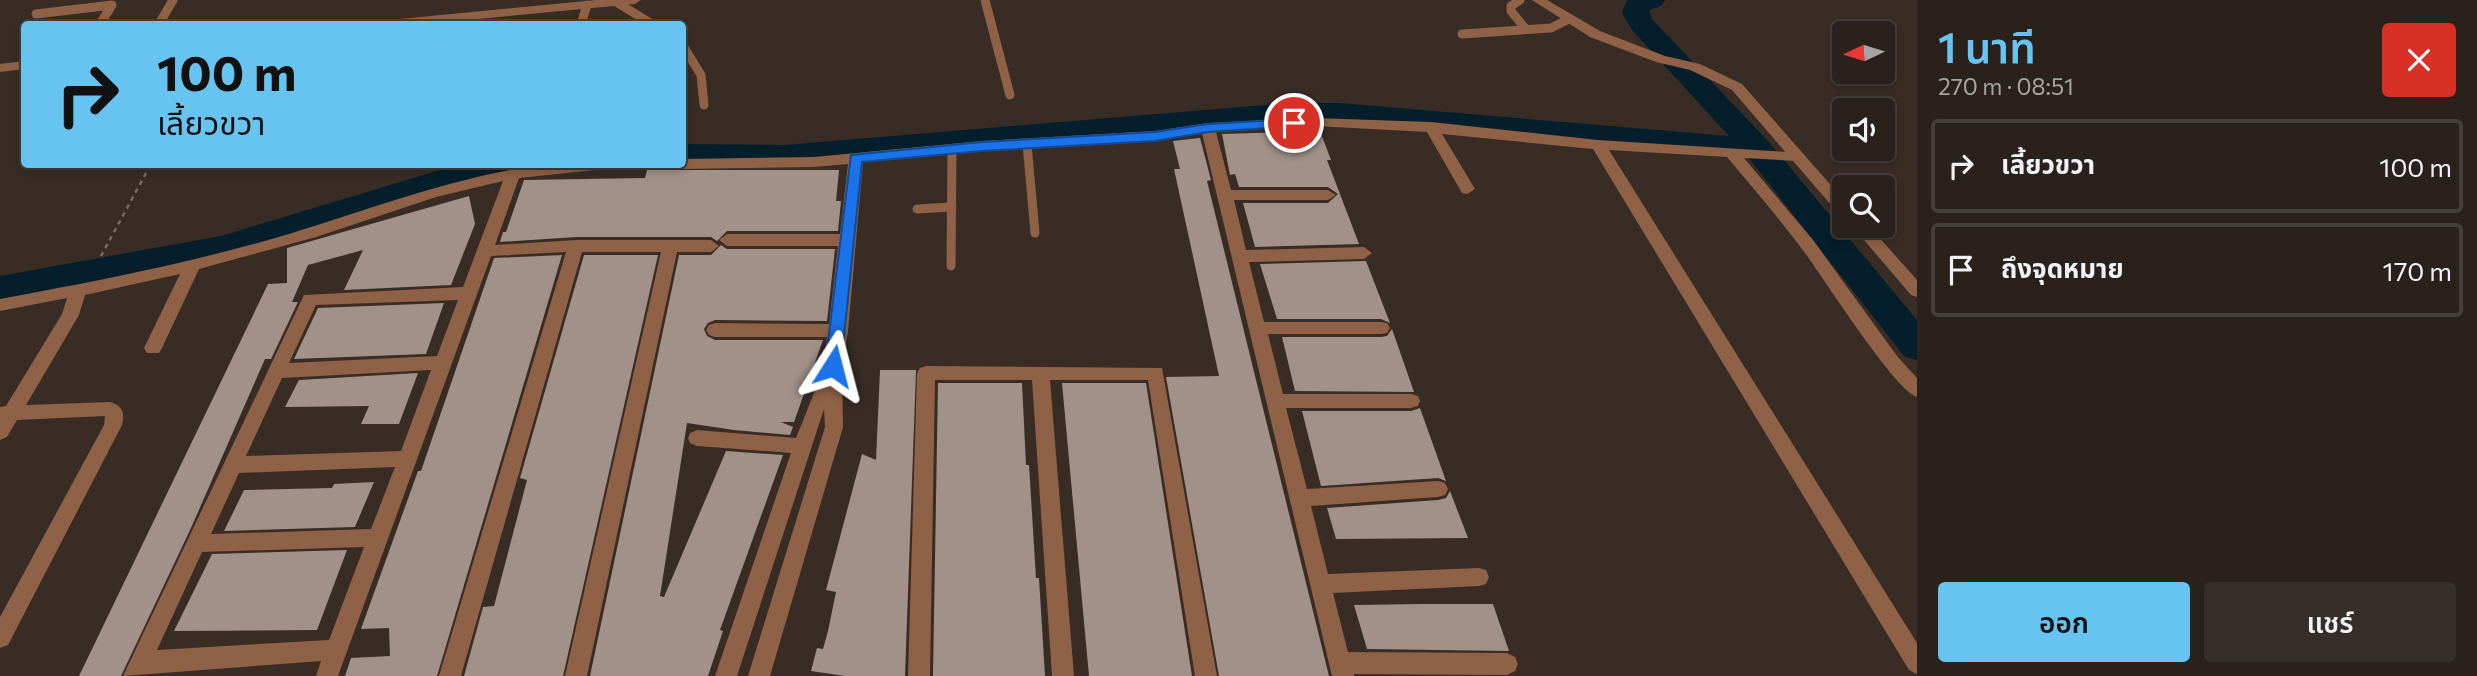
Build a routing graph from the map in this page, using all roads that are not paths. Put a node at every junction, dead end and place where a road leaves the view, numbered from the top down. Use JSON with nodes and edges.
{"nodes":[{"id":1,"x":173,"y":0,"type":"edge"},
{"id":2,"x":635,"y":0,"type":"edge"},
{"id":3,"x":985,"y":0,"type":"edge"},
{"id":4,"x":1520,"y":0,"type":"edge"},
{"id":5,"x":1538,"y":0,"type":"edge"},
{"id":6,"x":616,"y":2,"type":"edge"},
{"id":7,"x":587,"y":5,"type":"junction"},
{"id":8,"x":36,"y":14,"type":"dead end"},
{"id":9,"x":1567,"y":20,"type":"junction"},
{"id":10,"x":102,"y":21,"type":"edge"},
{"id":11,"x":161,"y":21,"type":"edge"},
{"id":12,"x":421,"y":21,"type":"edge"},
{"id":13,"x":582,"y":21,"type":"edge"},
{"id":14,"x":647,"y":21,"type":"edge"},
{"id":15,"x":1525,"y":28,"type":"junction"},
{"id":16,"x":1462,"y":34,"type":"dead end"},
{"id":17,"x":686,"y":46,"type":"edge"},
{"id":18,"x":21,"y":66,"type":"edge"},
{"id":19,"x":3,"y":70,"type":"edge"},
{"id":20,"x":1010,"y":95,"type":"dead end"},
{"id":21,"x":704,"y":105,"type":"dead end"},
{"id":22,"x":1208,"y":128,"type":"junction"},
{"id":23,"x":1431,"y":128,"type":"junction"},
{"id":24,"x":1027,"y":144,"type":"junction"},
{"id":25,"x":1598,"y":145,"type":"junction"},
{"id":26,"x":953,"y":149,"type":"junction"},
{"id":27,"x":1732,"y":153,"type":"junction"},
{"id":28,"x":1798,"y":156,"type":"junction"},
{"id":29,"x":856,"y":158,"type":"junction"},
{"id":30,"x":686,"y":164,"type":"edge"},
{"id":31,"x":549,"y":168,"type":"edge"},
{"id":32,"x":513,"y":174,"type":"junction"},
{"id":33,"x":1466,"y":189,"type":"dead end"},
{"id":34,"x":1226,"y":195,"type":"junction"},
{"id":35,"x":1328,"y":195,"type":"dead end"},
{"id":36,"x":1832,"y":195,"type":"edge"},
{"id":37,"x":952,"y":207,"type":"junction"},
{"id":38,"x":917,"y":209,"type":"dead end"},
{"id":39,"x":1035,"y":233,"type":"dead end"},
{"id":40,"x":1871,"y":238,"type":"edge"},
{"id":41,"x":727,"y":240,"type":"dead end"},
{"id":42,"x":848,"y":240,"type":"junction"},
{"id":43,"x":576,"y":246,"type":"junction"},
{"id":44,"x":670,"y":246,"type":"junction"},
{"id":45,"x":711,"y":246,"type":"dead end"},
{"id":46,"x":484,"y":251,"type":"junction"},
{"id":47,"x":1364,"y":253,"type":"dead end"},
{"id":48,"x":1240,"y":256,"type":"junction"},
{"id":49,"x":192,"y":265,"type":"junction"},
{"id":50,"x":951,"y":266,"type":"dead end"},
{"id":51,"x":1917,"y":290,"type":"edge"},
{"id":52,"x":78,"y":291,"type":"junction"},
{"id":53,"x":468,"y":293,"type":"junction"},
{"id":54,"x":0,"y":305,"type":"edge"},
{"id":55,"x":1257,"y":328,"type":"junction"},
{"id":56,"x":1381,"y":328,"type":"dead end"},
{"id":57,"x":715,"y":330,"type":"dead end"},
{"id":58,"x":839,"y":331,"type":"junction"},
{"id":59,"x":153,"y":348,"type":"dead end"},
{"id":60,"x":442,"y":363,"type":"junction"},
{"id":61,"x":833,"y":366,"type":"junction"},
{"id":62,"x":276,"y":371,"type":"junction"},
{"id":63,"x":1041,"y":373,"type":"junction"},
{"id":64,"x":1917,"y":390,"type":"edge"},
{"id":65,"x":1274,"y":401,"type":"junction"},
{"id":66,"x":1411,"y":401,"type":"dead end"},
{"id":67,"x":6,"y":414,"type":"edge"},
{"id":68,"x":0,"y":432,"type":"edge"},
{"id":69,"x":697,"y":438,"type":"dead end"},
{"id":70,"x":804,"y":446,"type":"junction"},
{"id":71,"x":407,"y":459,"type":"junction"},
{"id":72,"x":232,"y":465,"type":"junction"},
{"id":73,"x":1438,"y":489,"type":"dead end"},
{"id":74,"x":1299,"y":498,"type":"junction"},
{"id":75,"x":378,"y":538,"type":"junction"},
{"id":76,"x":196,"y":543,"type":"junction"},
{"id":77,"x":1479,"y":577,"type":"dead end"},
{"id":78,"x":1320,"y":584,"type":"junction"},
{"id":79,"x":0,"y":638,"type":"edge"},
{"id":80,"x":337,"y":650,"type":"junction"},
{"id":81,"x":1917,"y":663,"type":"edge"},
{"id":82,"x":1507,"y":664,"type":"dead end"},
{"id":83,"x":137,"y":669,"type":"edge"},
{"id":84,"x":1341,"y":669,"type":"edge"},
{"id":85,"x":327,"y":676,"type":"edge"},
{"id":86,"x":450,"y":676,"type":"edge"},
{"id":87,"x":576,"y":676,"type":"edge"},
{"id":88,"x":726,"y":676,"type":"edge"},
{"id":89,"x":759,"y":676,"type":"edge"},
{"id":90,"x":919,"y":676,"type":"edge"},
{"id":91,"x":1063,"y":676,"type":"edge"},
{"id":92,"x":1206,"y":676,"type":"edge"}],
"edges":[{"from":1,"to":11,"type":"lane"},
{"from":2,"to":6,"type":"street"},
{"from":3,"to":20,"type":"lane"},
{"from":4,"to":15,"type":"lane"},
{"from":5,"to":9,"type":"street"},
{"from":6,"to":7,"type":"street"},
{"from":6,"to":14,"type":"lane"},
{"from":7,"to":12,"type":"street"},
{"from":7,"to":13,"type":"lane"},
{"from":8,"to":10,"type":"lane"},
{"from":9,"to":15,"type":"lane"},
{"from":9,"to":28,"type":"street"},
{"from":15,"to":16,"type":"lane"},
{"from":17,"to":21,"type":"lane"},
{"from":18,"to":19,"type":"street"},
{"from":22,"to":23,"type":"street"},
{"from":22,"to":24,"type":"street"},
{"from":22,"to":34,"type":"street"},
{"from":23,"to":25,"type":"street"},
{"from":23,"to":33,"type":"street"},
{"from":24,"to":26,"type":"street"},
{"from":24,"to":39,"type":"lane"},
{"from":25,"to":27,"type":"street"},
{"from":25,"to":81,"type":"street"},
{"from":26,"to":29,"type":"street"},
{"from":26,"to":37,"type":"lane"},
{"from":27,"to":28,"type":"street"},
{"from":27,"to":64,"type":"street"},
{"from":28,"to":36,"type":"street"},
{"from":29,"to":30,"type":"street"},
{"from":29,"to":42,"type":"street"},
{"from":31,"to":32,"type":"street"},
{"from":32,"to":46,"type":"street"},
{"from":32,"to":49,"type":"street"},
{"from":34,"to":35,"type":"street"},
{"from":34,"to":48,"type":"street"},
{"from":37,"to":38,"type":"lane"},
{"from":37,"to":50,"type":"lane"},
{"from":40,"to":51,"type":"street"},
{"from":41,"to":42,"type":"street"},
{"from":42,"to":58,"type":"street"},
{"from":43,"to":44,"type":"street"},
{"from":43,"to":46,"type":"street"},
{"from":43,"to":86,"type":"street"},
{"from":44,"to":45,"type":"street"},
{"from":44,"to":87,"type":"street"},
{"from":46,"to":53,"type":"street"},
{"from":47,"to":48,"type":"street"},
{"from":48,"to":55,"type":"street"},
{"from":49,"to":52,"type":"street"},
{"from":49,"to":59,"type":"street"},
{"from":52,"to":54,"type":"street"},
{"from":52,"to":67,"type":"street"},
{"from":53,"to":60,"type":"street"},
{"from":53,"to":62,"type":"street"},
{"from":55,"to":56,"type":"street"},
{"from":55,"to":65,"type":"street"},
{"from":57,"to":58,"type":"street"},
{"from":58,"to":61,"type":"street"},
{"from":60,"to":62,"type":"street"},
{"from":60,"to":71,"type":"street"},
{"from":61,"to":70,"type":"street"},
{"from":61,"to":89,"type":"street"},
{"from":62,"to":72,"type":"street"},
{"from":63,"to":90,"type":"street"},
{"from":63,"to":91,"type":"street"},
{"from":63,"to":92,"type":"street"},
{"from":65,"to":66,"type":"street"},
{"from":65,"to":74,"type":"street"},
{"from":67,"to":68,"type":"street"},
{"from":67,"to":79,"type":"street"},
{"from":69,"to":70,"type":"street"},
{"from":70,"to":88,"type":"street"},
{"from":71,"to":72,"type":"street"},
{"from":71,"to":75,"type":"street"},
{"from":72,"to":76,"type":"street"},
{"from":73,"to":74,"type":"street"},
{"from":74,"to":78,"type":"street"},
{"from":75,"to":76,"type":"street"},
{"from":75,"to":80,"type":"street"},
{"from":76,"to":83,"type":"street"},
{"from":77,"to":78,"type":"street"},
{"from":78,"to":84,"type":"street"},
{"from":80,"to":83,"type":"street"},
{"from":80,"to":85,"type":"street"},
{"from":82,"to":84,"type":"street"}]}
